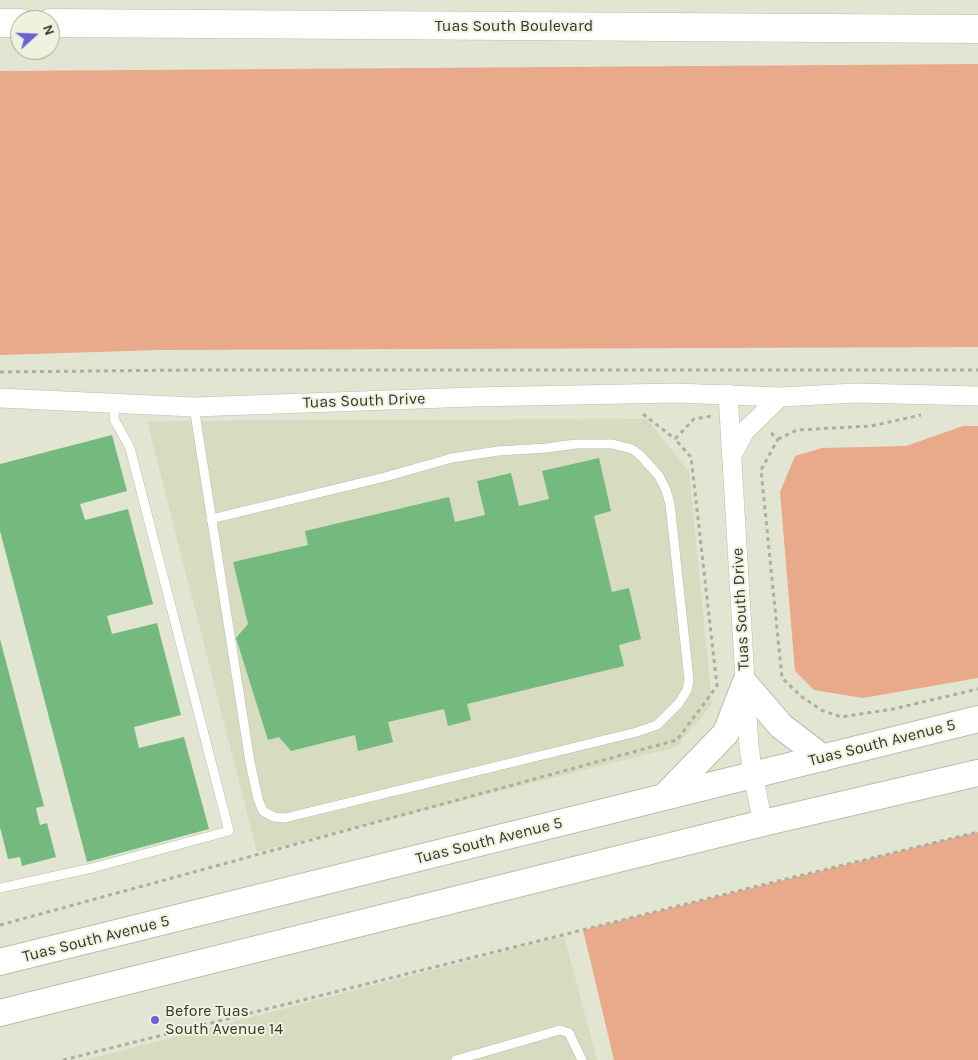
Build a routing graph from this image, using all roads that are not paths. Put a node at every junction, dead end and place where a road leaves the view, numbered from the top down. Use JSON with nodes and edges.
{"nodes":[{"id":1,"x":60,"y":23,"type":"edge"},
{"id":2,"x":978,"y":29,"type":"edge"},
{"id":3,"x":728,"y":394,"type":"junction"},
{"id":4,"x":780,"y":396,"type":"junction"},
{"id":5,"x":978,"y":396,"type":"edge"},
{"id":6,"x":0,"y":398,"type":"edge"},
{"id":7,"x":115,"y":403,"type":"junction"},
{"id":8,"x":194,"y":407,"type":"junction"},
{"id":9,"x":732,"y":455,"type":"junction"},
{"id":10,"x":211,"y":519,"type":"junction"},
{"id":11,"x":745,"y":684,"type":"junction"},
{"id":12,"x":978,"y":719,"type":"edge"},
{"id":13,"x":823,"y":758,"type":"junction"},
{"id":14,"x":978,"y":773,"type":"edge"},
{"id":15,"x":753,"y":776,"type":"junction"},
{"id":16,"x":663,"y":798,"type":"junction"},
{"id":17,"x":764,"y":823,"type":"junction"},
{"id":18,"x":0,"y":888,"type":"edge"},
{"id":19,"x":0,"y":962,"type":"edge"},
{"id":20,"x":0,"y":1013,"type":"edge"},
{"id":21,"x":456,"y":1060,"type":"edge"},
{"id":22,"x":582,"y":1060,"type":"edge"}],
"edges":[{"from":1,"to":2,"type":"main road","name":"Tuas South Boulevard"},
{"from":3,"to":4,"type":"street","name":"Tuas South Drive"},
{"from":3,"to":8,"type":"street","name":"Tuas South Drive"},
{"from":3,"to":9,"type":"street","name":"Tuas South Drive"},
{"from":4,"to":5,"type":"street","name":"Tuas South Drive"},
{"from":4,"to":9,"type":"street"},
{"from":6,"to":7,"type":"street","name":"Tuas South Drive"},
{"from":7,"to":8,"type":"street","name":"Tuas South Drive"},
{"from":7,"to":18,"type":"lane"},
{"from":8,"to":10,"type":"lane"},
{"from":9,"to":11,"type":"street","name":"Tuas South Drive"},
{"from":10,"to":10,"type":"lane"},
{"from":11,"to":13,"type":"main road"},
{"from":11,"to":15,"type":"street","name":"Tuas South Drive"},
{"from":11,"to":16,"type":"main road"},
{"from":12,"to":13,"type":"main road","name":"Tuas South Avenue 5"},
{"from":13,"to":15,"type":"main road","name":"Tuas South Avenue 5"},
{"from":14,"to":17,"type":"main road"},
{"from":15,"to":16,"type":"main road","name":"Tuas South Avenue 5"},
{"from":15,"to":17,"type":"street","name":"Tuas South Drive"},
{"from":16,"to":19,"type":"main road","name":"Tuas South Avenue 5"},
{"from":17,"to":20,"type":"main road"},
{"from":21,"to":22,"type":"lane"}]}
